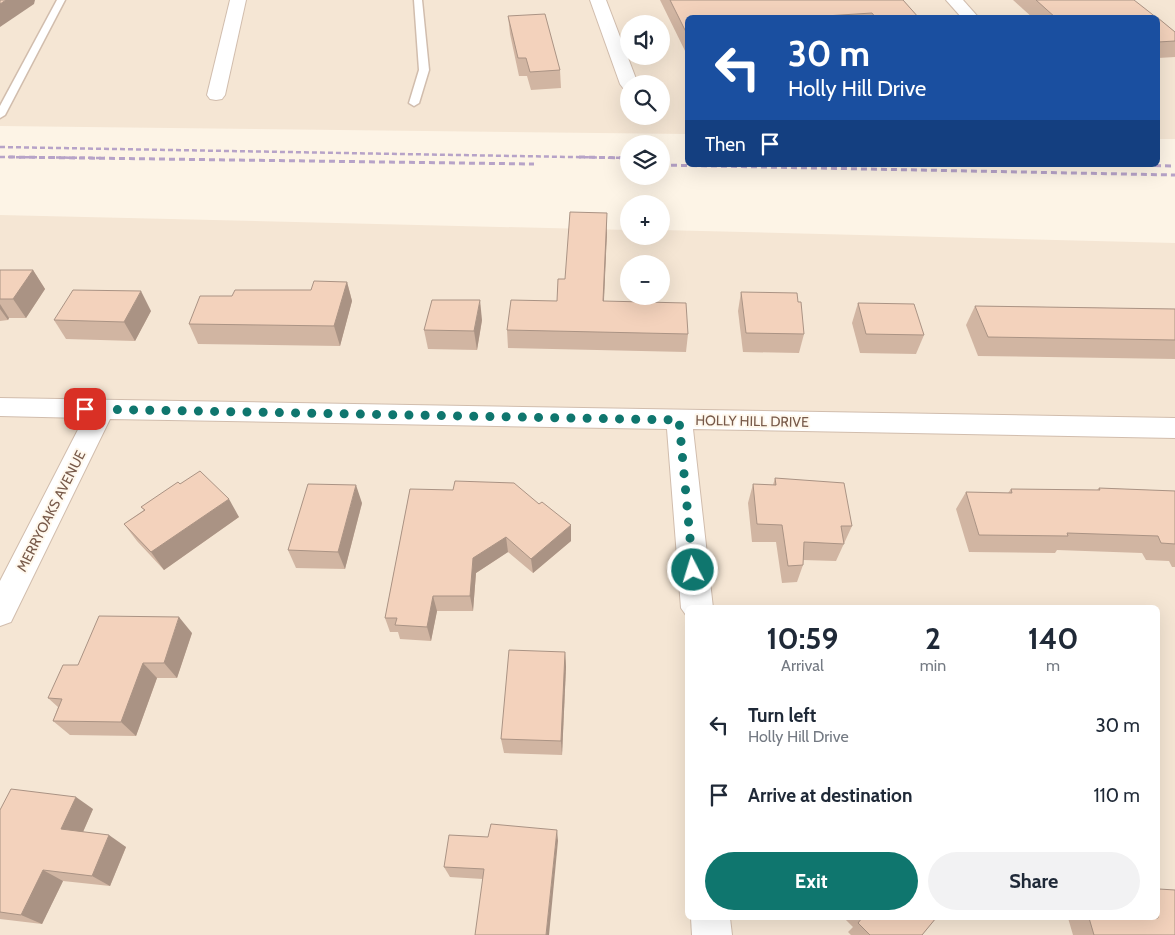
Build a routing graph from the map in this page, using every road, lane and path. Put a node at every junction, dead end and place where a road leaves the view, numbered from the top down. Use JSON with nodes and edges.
{"nodes":[{"id":1,"x":61,"y":0,"type":"edge"},
{"id":2,"x":238,"y":0,"type":"edge"},
{"id":3,"x":418,"y":0,"type":"edge"},
{"id":4,"x":598,"y":0,"type":"edge"},
{"id":5,"x":954,"y":0,"type":"edge"},
{"id":6,"x":969,"y":15,"type":"edge"},
{"id":7,"x":626,"y":75,"type":"edge"},
{"id":8,"x":216,"y":95,"type":"dead end"},
{"id":9,"x":414,"y":104,"type":"dead end"},
{"id":10,"x":0,"y":115,"type":"edge"},
{"id":11,"x":0,"y":407,"type":"edge"},
{"id":12,"x":102,"y":409,"type":"junction"},
{"id":13,"x":679,"y":420,"type":"junction"},
{"id":14,"x":1175,"y":428,"type":"edge"},
{"id":15,"x":697,"y":605,"type":"edge"},
{"id":16,"x":0,"y":612,"type":"edge"},
{"id":17,"x":711,"y":920,"type":"edge"},
{"id":18,"x":712,"y":935,"type":"edge"}],
"edges":[{"from":1,"to":10,"type":"lane"},
{"from":2,"to":8,"type":"street"},
{"from":3,"to":9,"type":"lane"},
{"from":4,"to":7,"type":"street"},
{"from":5,"to":6,"type":"street"},
{"from":11,"to":12,"type":"street","name":"HOLLY HILL DRIVE"},
{"from":12,"to":13,"type":"street","name":"HOLLY HILL DRIVE"},
{"from":12,"to":16,"type":"street","name":"MERRYOAKS AVENUE"},
{"from":13,"to":14,"type":"street","name":"HOLLY HILL DRIVE"},
{"from":13,"to":15,"type":"street"},
{"from":17,"to":18,"type":"street"}]}
